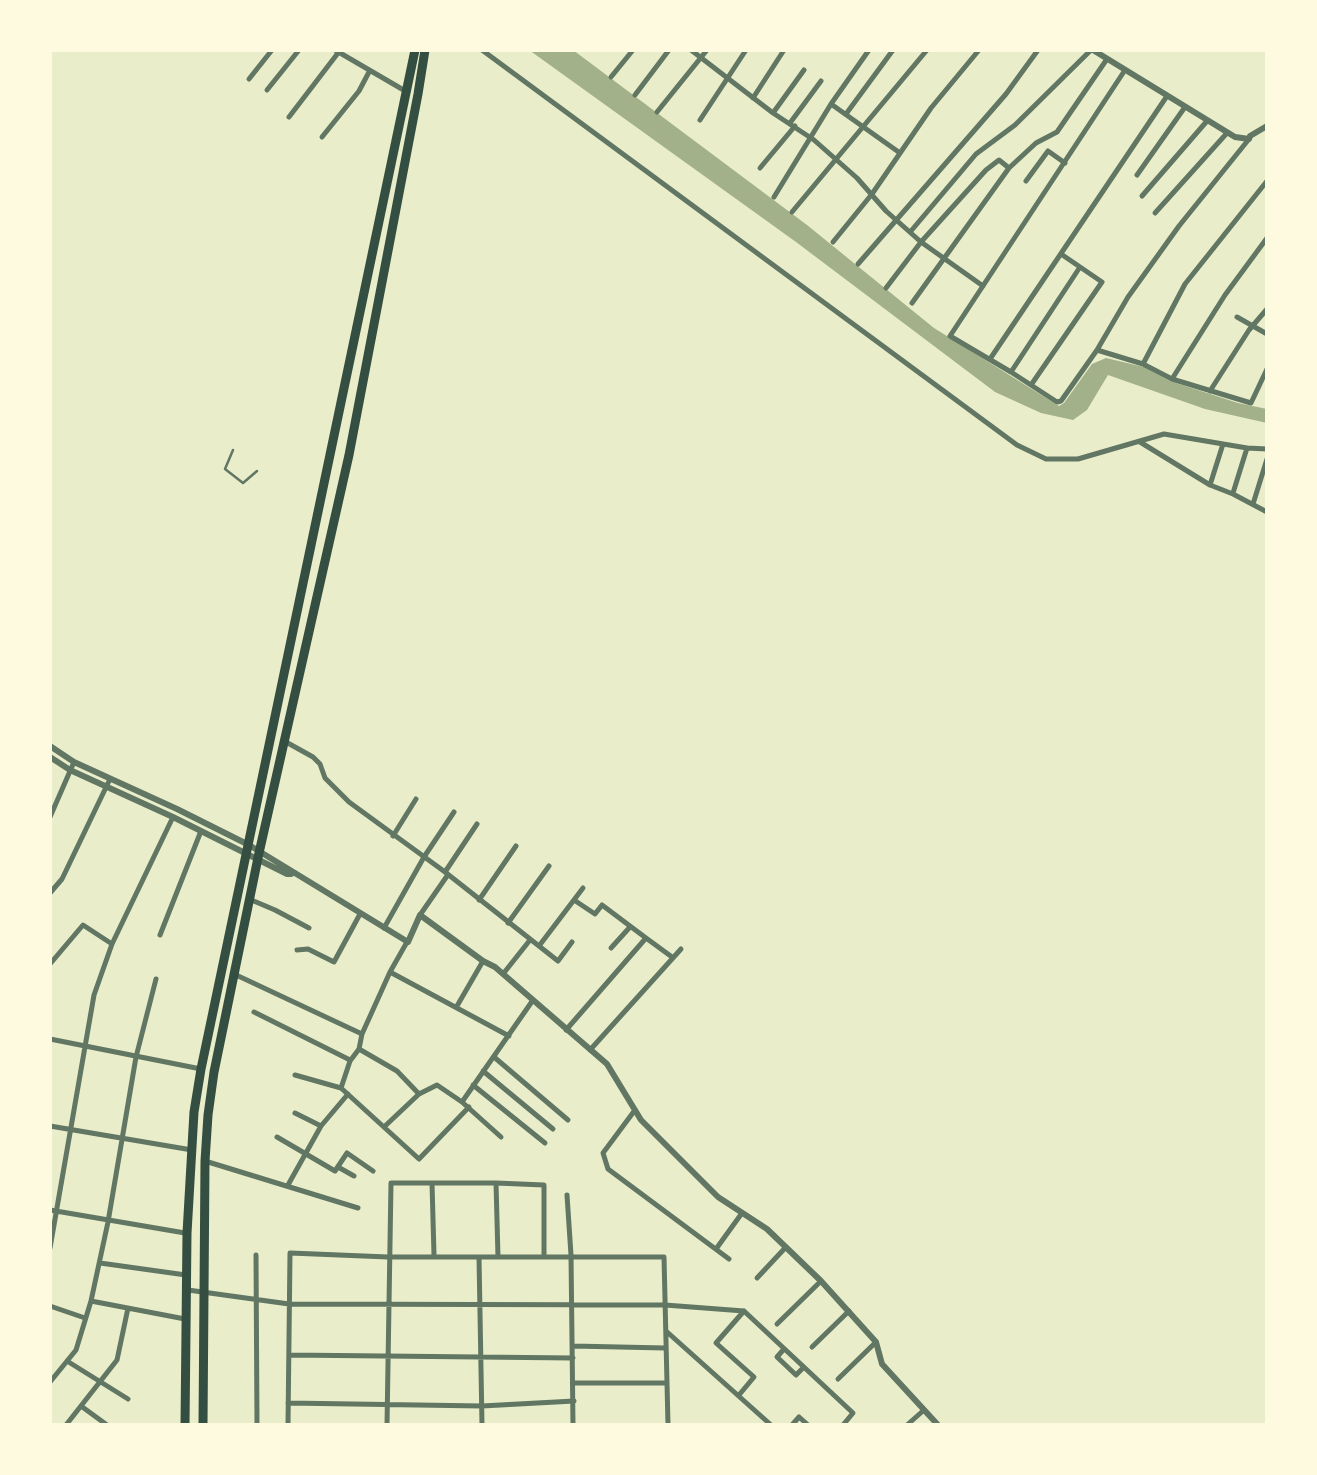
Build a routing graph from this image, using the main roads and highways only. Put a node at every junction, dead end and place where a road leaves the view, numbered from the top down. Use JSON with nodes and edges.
{"nodes":[{"id":1,"x":415,"y":50,"type":"edge"},
{"id":2,"x":425,"y":50,"type":"edge"},
{"id":3,"x":183,"y":1423,"type":"edge"},
{"id":4,"x":202,"y":1425,"type":"edge"}],
"edges":[{"from":1,"to":3,"type":"main road"},
{"from":2,"to":4,"type":"main road"}]}
